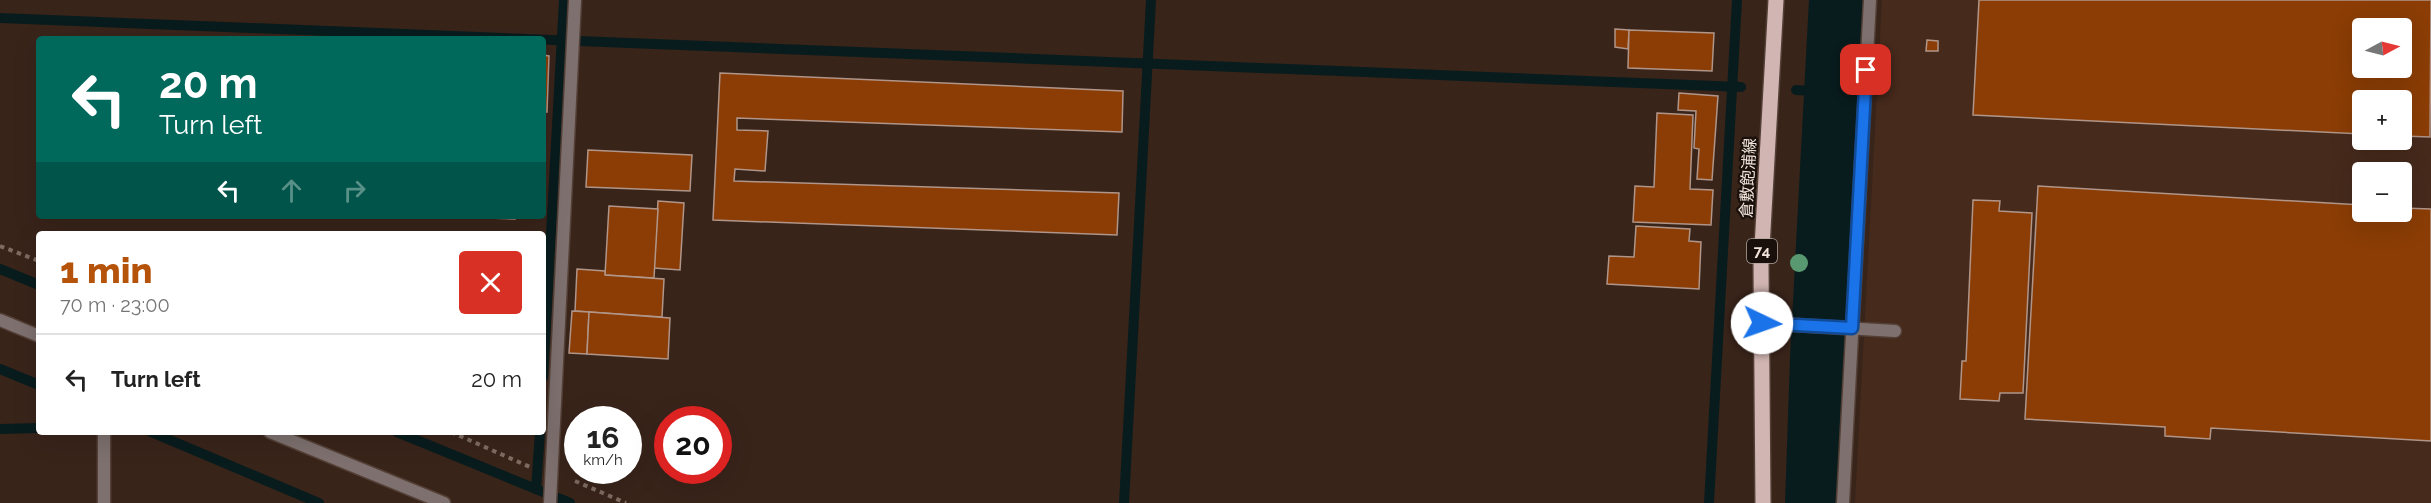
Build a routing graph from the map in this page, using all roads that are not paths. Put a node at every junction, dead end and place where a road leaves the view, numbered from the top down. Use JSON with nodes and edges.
{"nodes":[{"id":1,"x":575,"y":0,"type":"edge"},
{"id":2,"x":1776,"y":0,"type":"edge"},
{"id":3,"x":1870,"y":0,"type":"edge"},
{"id":4,"x":0,"y":320,"type":"edge"},
{"id":5,"x":1762,"y":323,"type":"junction"},
{"id":6,"x":1852,"y":328,"type":"junction"},
{"id":7,"x":1894,"y":331,"type":"dead end"},
{"id":8,"x":36,"y":335,"type":"edge"},
{"id":9,"x":104,"y":435,"type":"edge"},
{"id":10,"x":277,"y":435,"type":"edge"},
{"id":11,"x":104,"y":503,"type":"edge"},
{"id":12,"x":444,"y":503,"type":"edge"},
{"id":13,"x":550,"y":503,"type":"edge"},
{"id":14,"x":1763,"y":503,"type":"edge"},
{"id":15,"x":1843,"y":503,"type":"edge"}],
"edges":[{"from":1,"to":13,"type":"street"},
{"from":2,"to":5,"type":"main road","name":"倉敷飽浦線","number":"74"},
{"from":3,"to":6,"type":"street"},
{"from":4,"to":8,"type":"street"},
{"from":5,"to":6,"type":"street"},
{"from":5,"to":14,"type":"main road","name":"倉敷飽浦線","number":"74"},
{"from":6,"to":7,"type":"street"},
{"from":6,"to":15,"type":"street"},
{"from":9,"to":11,"type":"street"},
{"from":10,"to":12,"type":"street"}]}
